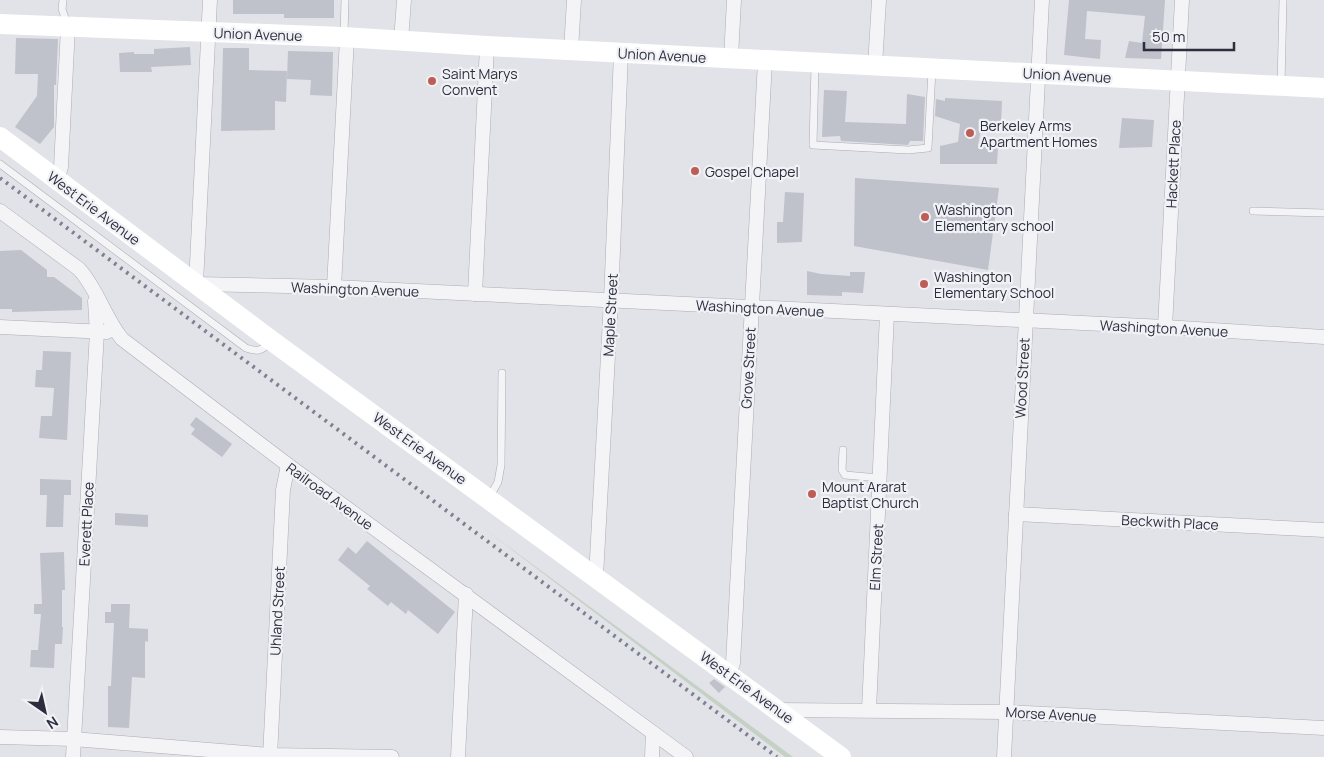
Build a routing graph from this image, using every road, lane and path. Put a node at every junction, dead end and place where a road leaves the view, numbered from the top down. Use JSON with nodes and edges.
{"nodes":[{"id":1,"x":62,"y":0,"type":"edge"},
{"id":2,"x":210,"y":0,"type":"edge"},
{"id":3,"x":346,"y":0,"type":"edge"},
{"id":4,"x":404,"y":0,"type":"edge"},
{"id":5,"x":574,"y":0,"type":"edge"},
{"id":6,"x":734,"y":0,"type":"edge"},
{"id":7,"x":879,"y":0,"type":"edge"},
{"id":8,"x":1042,"y":0,"type":"edge"},
{"id":9,"x":1182,"y":0,"type":"edge"},
{"id":10,"x":1283,"y":0,"type":"edge"},
{"id":11,"x":0,"y":24,"type":"edge"},
{"id":12,"x":68,"y":27,"type":"junction"},
{"id":13,"x":209,"y":32,"type":"junction"},
{"id":14,"x":345,"y":37,"type":"junction"},
{"id":15,"x":401,"y":41,"type":"junction"},
{"id":16,"x":486,"y":46,"type":"junction"},
{"id":17,"x":571,"y":50,"type":"junction"},
{"id":18,"x":621,"y":53,"type":"junction"},
{"id":19,"x":731,"y":58,"type":"junction"},
{"id":20,"x":764,"y":61,"type":"junction"},
{"id":21,"x":815,"y":63,"type":"junction"},
{"id":22,"x":875,"y":66,"type":"junction"},
{"id":23,"x":932,"y":69,"type":"junction"},
{"id":24,"x":1039,"y":74,"type":"junction"},
{"id":25,"x":1177,"y":81,"type":"junction"},
{"id":26,"x":1281,"y":86,"type":"junction"},
{"id":27,"x":1324,"y":88,"type":"edge"},
{"id":28,"x":0,"y":138,"type":"edge"},
{"id":29,"x":0,"y":164,"type":"edge"},
{"id":30,"x":57,"y":181,"type":"junction"},
{"id":31,"x":0,"y":211,"type":"edge"},
{"id":32,"x":1253,"y":211,"type":"dead end"},
{"id":33,"x":1324,"y":213,"type":"edge"},
{"id":34,"x":196,"y":284,"type":"junction"},
{"id":35,"x":334,"y":287,"type":"junction"},
{"id":36,"x":94,"y":290,"type":"junction"},
{"id":37,"x":475,"y":294,"type":"junction"},
{"id":38,"x":611,"y":300,"type":"junction"},
{"id":39,"x":751,"y":307,"type":"junction"},
{"id":40,"x":887,"y":314,"type":"junction"},
{"id":41,"x":1025,"y":321,"type":"junction"},
{"id":42,"x":0,"y":327,"type":"edge"},
{"id":43,"x":1165,"y":327,"type":"junction"},
{"id":44,"x":116,"y":331,"type":"junction"},
{"id":45,"x":97,"y":332,"type":"junction"},
{"id":46,"x":1324,"y":338,"type":"edge"},
{"id":47,"x":272,"y":341,"type":"junction"},
{"id":48,"x":502,"y":373,"type":"dead end"},
{"id":49,"x":843,"y":450,"type":"dead end"},
{"id":50,"x":288,"y":465,"type":"junction"},
{"id":51,"x":879,"y":478,"type":"junction"},
{"id":52,"x":489,"y":499,"type":"junction"},
{"id":53,"x":1016,"y":514,"type":"junction"},
{"id":54,"x":1324,"y":530,"type":"edge"},
{"id":55,"x":596,"y":577,"type":"junction"},
{"id":56,"x":466,"y":594,"type":"junction"},
{"id":57,"x":729,"y":674,"type":"junction"},
{"id":58,"x":778,"y":710,"type":"junction"},
{"id":59,"x":869,"y":710,"type":"junction"},
{"id":60,"x":1006,"y":712,"type":"junction"},
{"id":61,"x":1324,"y":728,"type":"edge"},
{"id":62,"x":653,"y":733,"type":"junction"},
{"id":63,"x":0,"y":737,"type":"edge"},
{"id":64,"x":73,"y":739,"type":"junction"},
{"id":65,"x":270,"y":756,"type":"edge"},
{"id":66,"x":73,"y":757,"type":"edge"},
{"id":67,"x":392,"y":757,"type":"edge"},
{"id":68,"x":458,"y":757,"type":"edge"},
{"id":69,"x":652,"y":757,"type":"edge"},
{"id":70,"x":686,"y":757,"type":"edge"},
{"id":71,"x":841,"y":757,"type":"edge"},
{"id":72,"x":1004,"y":757,"type":"edge"}],
"edges":[{"from":1,"to":12,"type":"lane"},
{"from":2,"to":13,"type":"street"},
{"from":3,"to":14,"type":"lane"},
{"from":4,"to":15,"type":"street"},
{"from":5,"to":17,"type":"street"},
{"from":6,"to":19,"type":"street"},
{"from":7,"to":22,"type":"street"},
{"from":8,"to":24,"type":"street","name":"Wood Street"},
{"from":9,"to":25,"type":"street","name":"Hackett Place"},
{"from":10,"to":26,"type":"lane"},
{"from":11,"to":12,"type":"main road","name":"Union Avenue"},
{"from":12,"to":13,"type":"main road","name":"Union Avenue"},
{"from":12,"to":30,"type":"street"},
{"from":13,"to":14,"type":"main road","name":"Union Avenue"},
{"from":13,"to":34,"type":"street"},
{"from":14,"to":15,"type":"main road","name":"Union Avenue"},
{"from":14,"to":35,"type":"street"},
{"from":15,"to":16,"type":"main road","name":"Union Avenue"},
{"from":16,"to":17,"type":"main road","name":"Union Avenue"},
{"from":16,"to":37,"type":"street"},
{"from":17,"to":18,"type":"main road","name":"Union Avenue"},
{"from":18,"to":19,"type":"main road","name":"Union Avenue"},
{"from":18,"to":38,"type":"street","name":"Maple Street"},
{"from":19,"to":20,"type":"main road","name":"Union Avenue"},
{"from":20,"to":21,"type":"main road","name":"Union Avenue"},
{"from":20,"to":39,"type":"street","name":"Grove Street"},
{"from":21,"to":22,"type":"main road","name":"Union Avenue"},
{"from":21,"to":23,"type":"lane"},
{"from":22,"to":23,"type":"main road","name":"Union Avenue"},
{"from":23,"to":24,"type":"main road","name":"Union Avenue"},
{"from":24,"to":25,"type":"main road","name":"Union Avenue"},
{"from":24,"to":41,"type":"street","name":"Wood Street"},
{"from":25,"to":26,"type":"main road","name":"Union Avenue"},
{"from":25,"to":43,"type":"street","name":"Hackett Place"},
{"from":26,"to":27,"type":"main road","name":"Union Avenue"},
{"from":28,"to":30,"type":"main road","name":"West Erie Avenue"},
{"from":29,"to":47,"type":"lane"},
{"from":30,"to":34,"type":"main road","name":"West Erie Avenue"},
{"from":31,"to":36,"type":"street","name":"Railroad Avenue"},
{"from":32,"to":33,"type":"lane"},
{"from":34,"to":35,"type":"street","name":"Washington Avenue"},
{"from":34,"to":47,"type":"main road","name":"West Erie Avenue"},
{"from":35,"to":37,"type":"street","name":"Washington Avenue"},
{"from":36,"to":44,"type":"street","name":"Railroad Avenue"},
{"from":36,"to":45,"type":"street","name":"Everett Place"},
{"from":37,"to":38,"type":"street","name":"Washington Avenue"},
{"from":38,"to":39,"type":"street","name":"Washington Avenue"},
{"from":38,"to":55,"type":"street","name":"Maple Street"},
{"from":39,"to":40,"type":"street","name":"Washington Avenue"},
{"from":39,"to":57,"type":"street","name":"Grove Street"},
{"from":40,"to":41,"type":"street","name":"Washington Avenue"},
{"from":40,"to":51,"type":"street","name":"Elm Street"},
{"from":41,"to":43,"type":"street","name":"Washington Avenue"},
{"from":41,"to":53,"type":"street","name":"Wood Street"},
{"from":42,"to":45,"type":"street"},
{"from":43,"to":46,"type":"street","name":"Washington Avenue"},
{"from":44,"to":45,"type":"street"},
{"from":44,"to":50,"type":"street","name":"Railroad Avenue"},
{"from":45,"to":64,"type":"street","name":"Everett Place"},
{"from":47,"to":52,"type":"main road","name":"West Erie Avenue"},
{"from":48,"to":52,"type":"lane"},
{"from":49,"to":51,"type":"lane"},
{"from":50,"to":56,"type":"street","name":"Railroad Avenue"},
{"from":50,"to":65,"type":"street","name":"Uhland Street"},
{"from":51,"to":59,"type":"street","name":"Elm Street"},
{"from":52,"to":55,"type":"main road","name":"West Erie Avenue"},
{"from":53,"to":54,"type":"street","name":"Beckwith Place"},
{"from":53,"to":60,"type":"street","name":"Wood Street"},
{"from":55,"to":57,"type":"main road","name":"West Erie Avenue"},
{"from":56,"to":62,"type":"street","name":"Railroad Avenue"},
{"from":56,"to":68,"type":"street"},
{"from":57,"to":58,"type":"main road","name":"West Erie Avenue"},
{"from":58,"to":59,"type":"street","name":"Morse Avenue"},
{"from":58,"to":71,"type":"main road","name":"West Erie Avenue"},
{"from":59,"to":60,"type":"street","name":"Morse Avenue"},
{"from":60,"to":61,"type":"street","name":"Morse Avenue"},
{"from":60,"to":72,"type":"street","name":"Wood Street"},
{"from":62,"to":69,"type":"street"},
{"from":62,"to":70,"type":"street","name":"Railroad Avenue"},
{"from":63,"to":64,"type":"street"},
{"from":64,"to":65,"type":"street"},
{"from":64,"to":66,"type":"street","name":"Everett Place"},
{"from":65,"to":67,"type":"street"}]}
